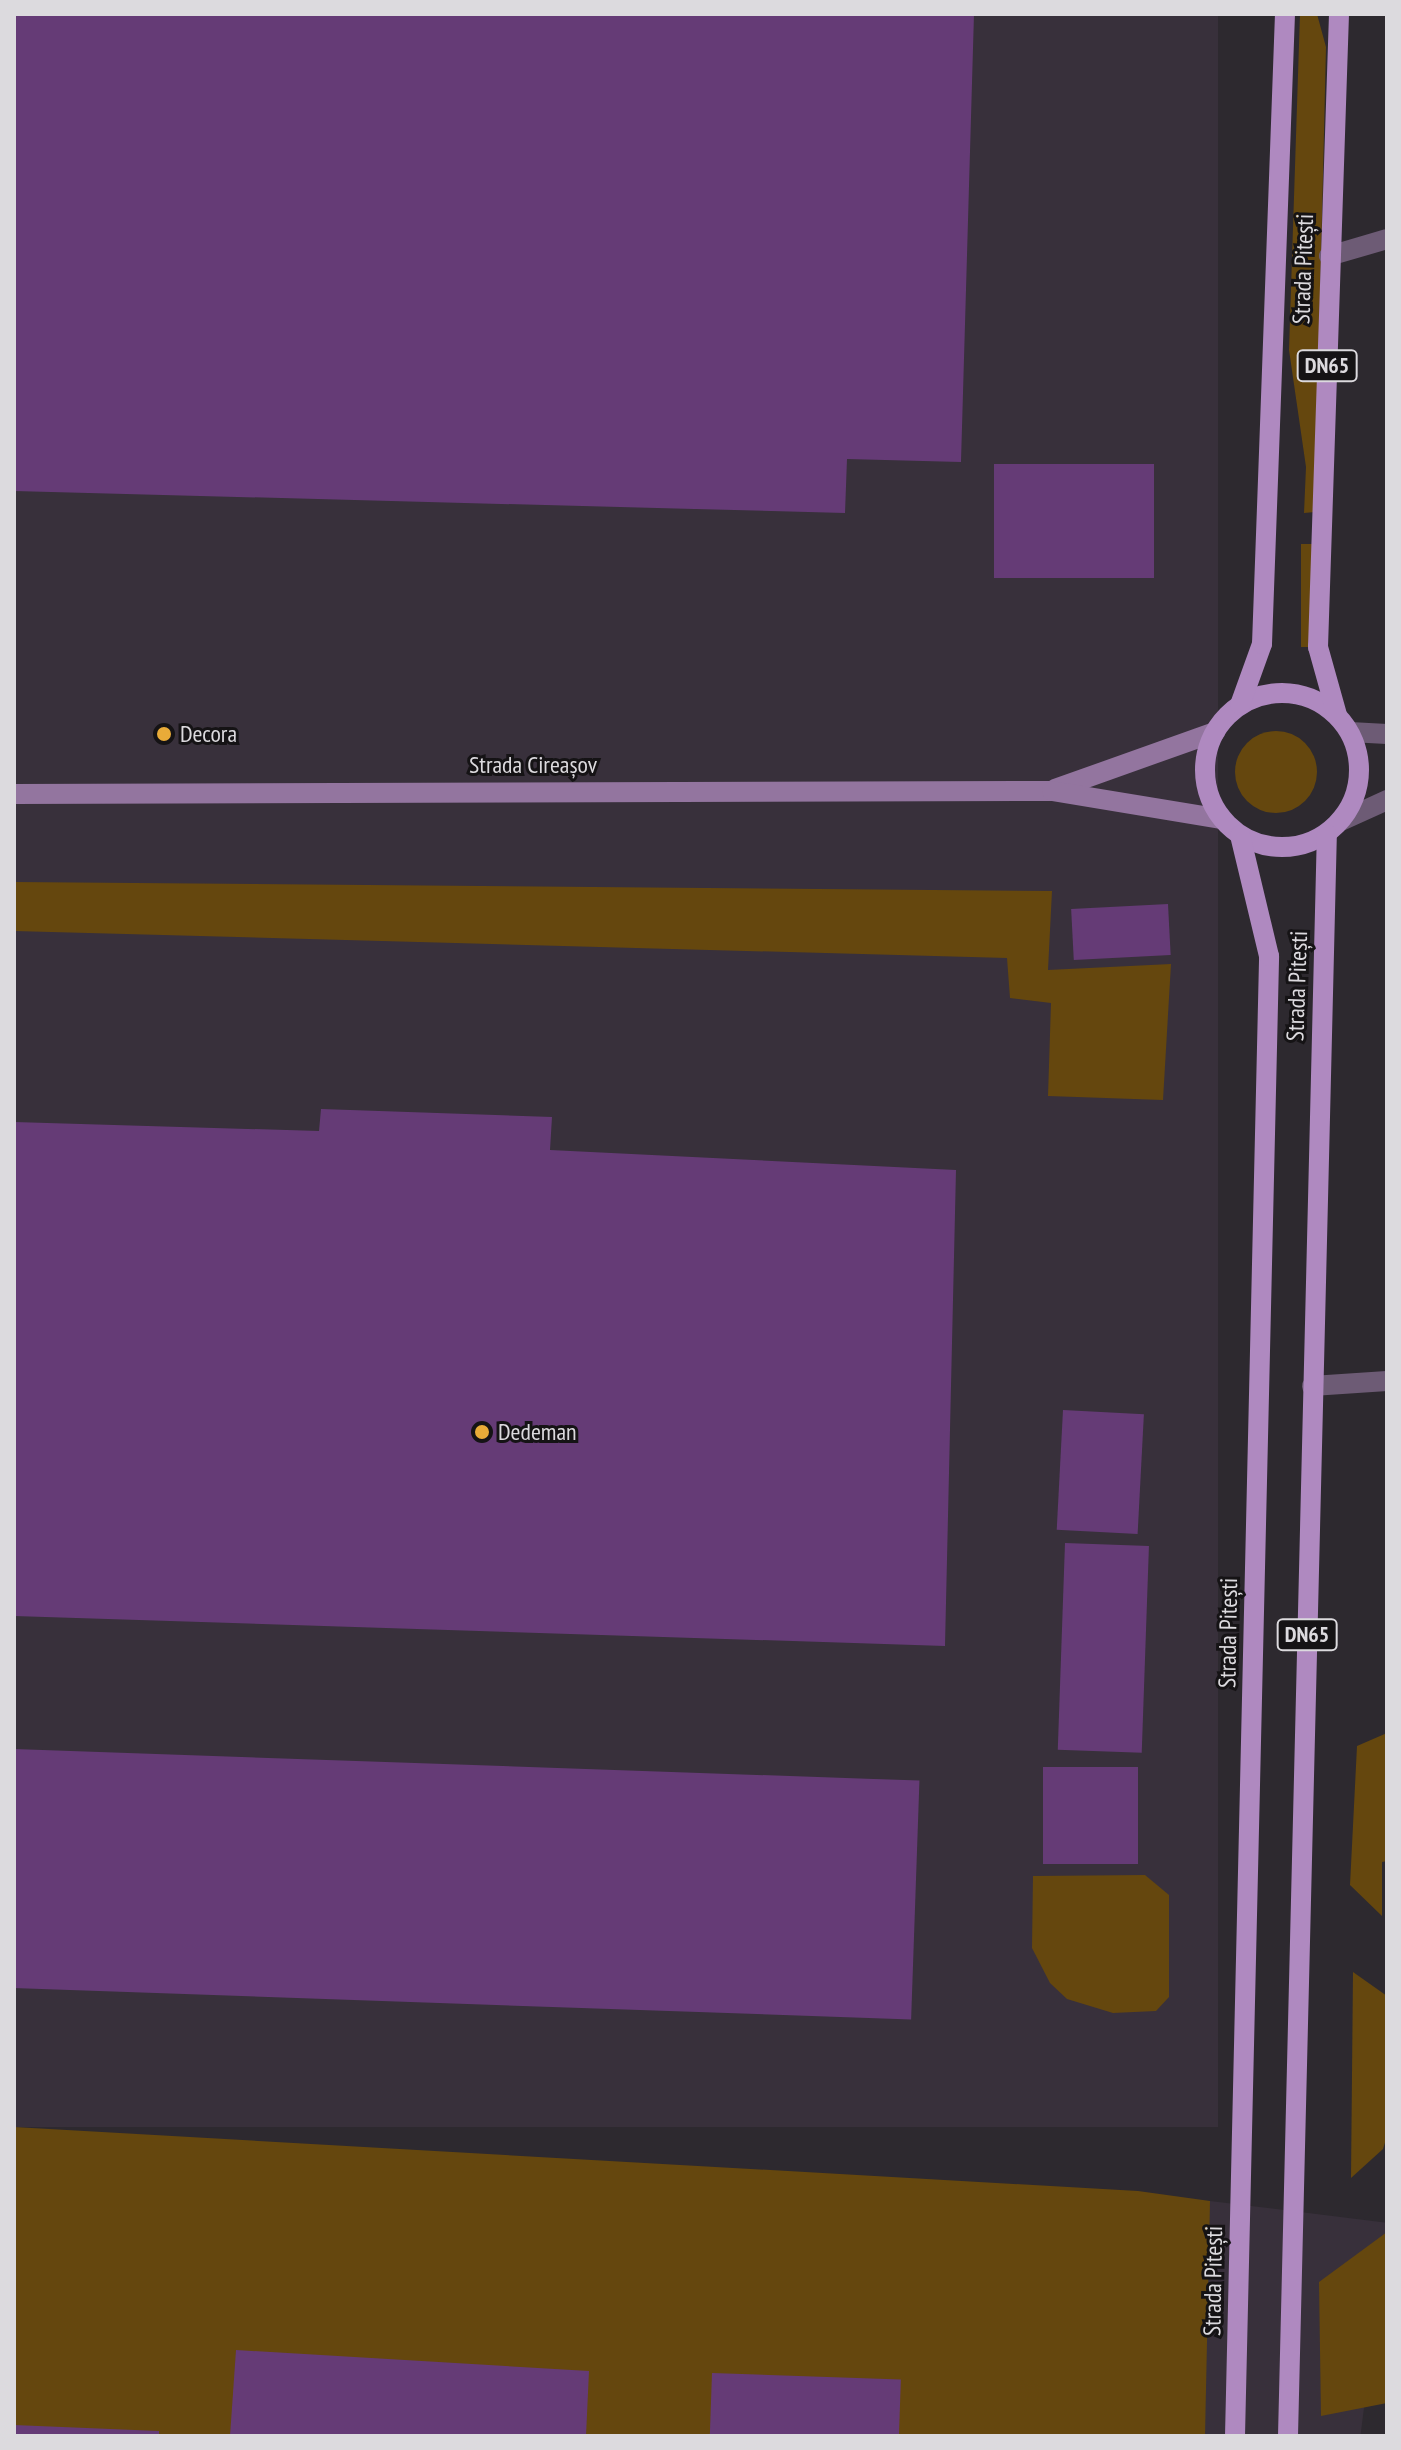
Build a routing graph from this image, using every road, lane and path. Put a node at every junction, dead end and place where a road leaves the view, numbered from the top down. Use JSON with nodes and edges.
{"nodes":[{"id":1,"x":1285,"y":14,"type":"edge"},
{"id":2,"x":1339,"y":14,"type":"edge"},
{"id":3,"x":1387,"y":239,"type":"edge"},
{"id":4,"x":1329,"y":256,"type":"junction"},
{"id":5,"x":1240,"y":705,"type":"junction"},
{"id":6,"x":1337,"y":715,"type":"junction"},
{"id":7,"x":1215,"y":732,"type":"junction"},
{"id":8,"x":1350,"y":732,"type":"junction"},
{"id":9,"x":1387,"y":734,"type":"edge"},
{"id":10,"x":1052,"y":791,"type":"junction"},
{"id":11,"x":14,"y":794,"type":"edge"},
{"id":12,"x":1387,"y":800,"type":"edge"},
{"id":13,"x":1221,"y":819,"type":"junction"},
{"id":14,"x":1334,"y":827,"type":"junction"},
{"id":15,"x":1240,"y":835,"type":"junction"},
{"id":16,"x":1387,"y":1381,"type":"edge"},
{"id":17,"x":1312,"y":1386,"type":"junction"},
{"id":18,"x":1235,"y":2436,"type":"edge"},
{"id":19,"x":1288,"y":2436,"type":"edge"}],
"edges":[{"from":1,"to":5,"type":"main road","name":"Strada Pitești","number":"DN65"},
{"from":2,"to":4,"type":"main road","name":"Strada Pitești","number":"DN65"},
{"from":3,"to":4,"type":"street"},
{"from":4,"to":6,"type":"main road","name":"Strada Pitești","number":"DN65"},
{"from":5,"to":6,"type":"main road","name":"Strada Pitești","number":"DN65"},
{"from":5,"to":7,"type":"main road","name":"Strada Pitești","number":"DN65"},
{"from":6,"to":8,"type":"main road","name":"Strada Pitești","number":"DN65"},
{"from":7,"to":10,"type":"main road","name":"Strada Cireașov"},
{"from":7,"to":13,"type":"main road"},
{"from":8,"to":9,"type":"street"},
{"from":8,"to":14,"type":"main road","name":"Strada Pitești","number":"DN65"},
{"from":10,"to":11,"type":"main road","name":"Strada Cireașov"},
{"from":10,"to":13,"type":"main road","name":"Strada Cireașov"},
{"from":12,"to":14,"type":"street"},
{"from":13,"to":15,"type":"main road"},
{"from":14,"to":15,"type":"main road"},
{"from":14,"to":17,"type":"main road","name":"Strada Pitești","number":"DN65"},
{"from":15,"to":18,"type":"main road","name":"Strada Pitești","number":"DN65"},
{"from":16,"to":17,"type":"street"},
{"from":17,"to":19,"type":"main road","name":"Strada Pitești","number":"DN65"}]}
